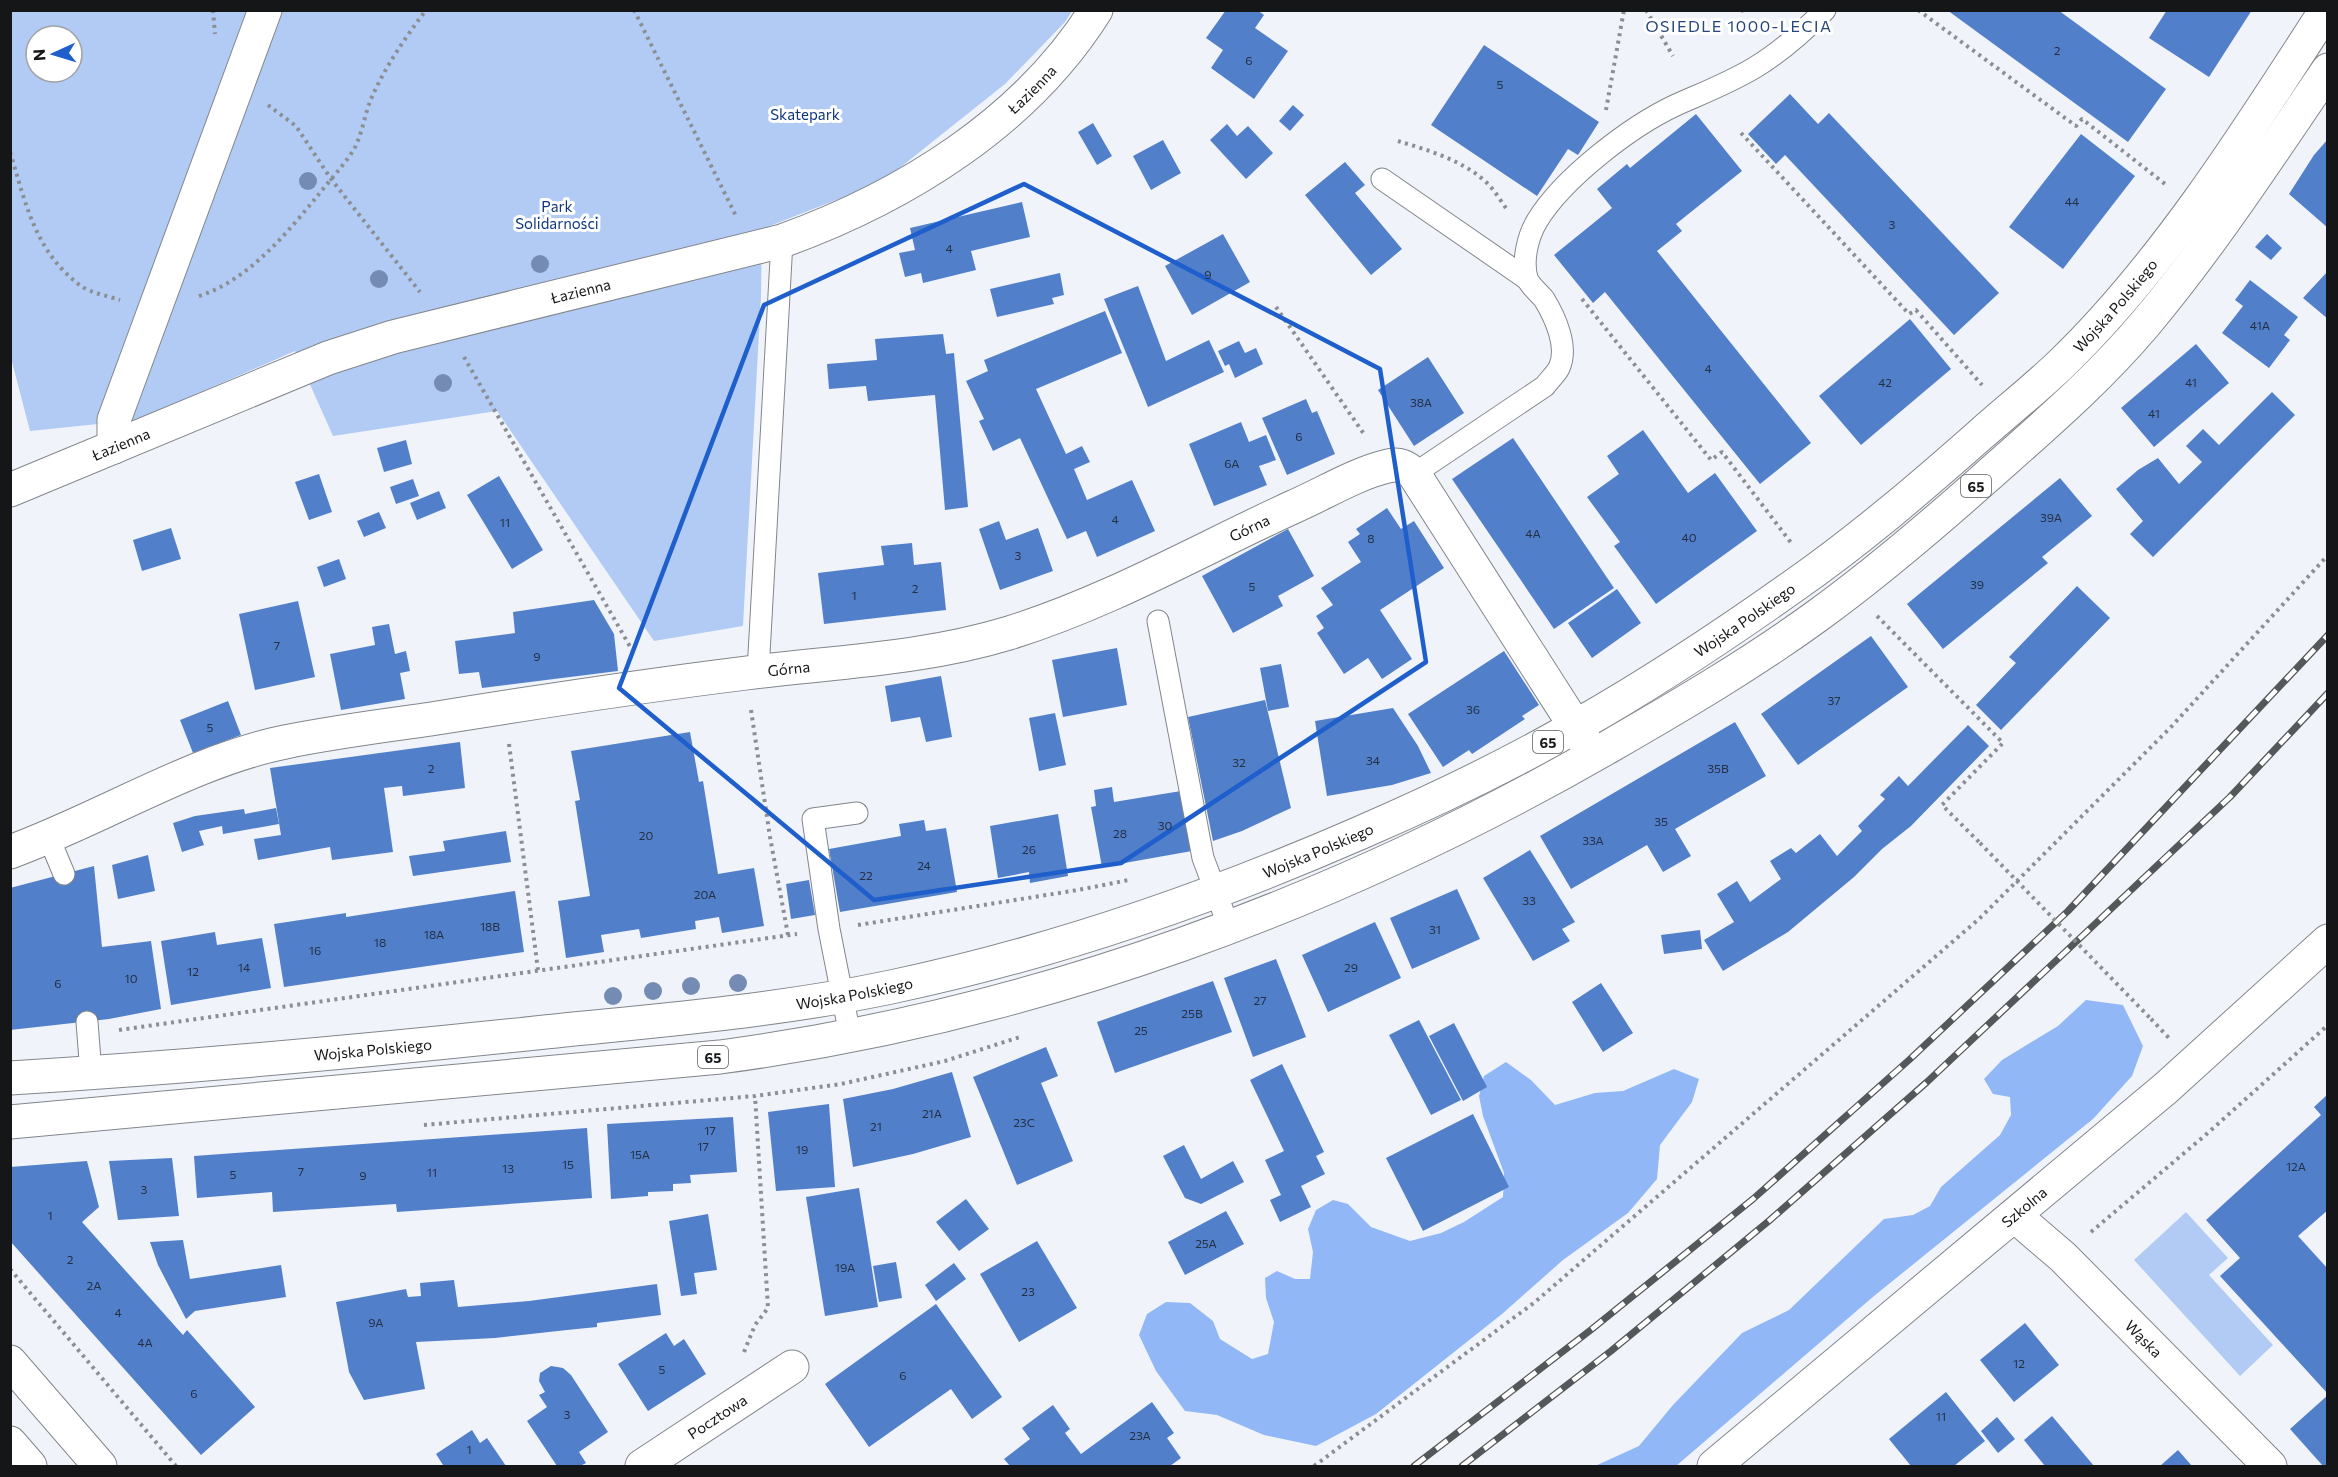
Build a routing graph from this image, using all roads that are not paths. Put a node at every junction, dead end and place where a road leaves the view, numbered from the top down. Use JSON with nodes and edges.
{"nodes":[{"id":1,"x":265,"y":10,"type":"edge"},
{"id":2,"x":1096,"y":10,"type":"edge"},
{"id":3,"x":1825,"y":10,"type":"edge"},
{"id":4,"x":2326,"y":10,"type":"edge"},
{"id":5,"x":2328,"y":70,"type":"edge"},
{"id":6,"x":1382,"y":179,"type":"dead end"},
{"id":7,"x":767,"y":245,"type":"junction"},
{"id":8,"x":1527,"y":279,"type":"junction"},
{"id":9,"x":114,"y":447,"type":"junction"},
{"id":10,"x":1400,"y":470,"type":"junction"},
{"id":11,"x":10,"y":490,"type":"edge"},
{"id":12,"x":1158,"y":621,"type":"dead end"},
{"id":13,"x":754,"y":685,"type":"junction"},
{"id":14,"x":1576,"y":726,"type":"junction"},
{"id":15,"x":1594,"y":755,"type":"junction"},
{"id":16,"x":857,"y":813,"type":"dead end"},
{"id":17,"x":49,"y":838,"type":"junction"},
{"id":18,"x":10,"y":852,"type":"edge"},
{"id":19,"x":64,"y":874,"type":"dead end"},
{"id":20,"x":1216,"y":892,"type":"junction"},
{"id":21,"x":1229,"y":927,"type":"junction"},
{"id":22,"x":2328,"y":941,"type":"edge"},
{"id":23,"x":843,"y":996,"type":"junction"},
{"id":24,"x":87,"y":1028,"type":"road end"},
{"id":25,"x":850,"y":1035,"type":"junction"},
{"id":26,"x":91,"y":1073,"type":"junction"},
{"id":27,"x":10,"y":1078,"type":"edge"},
{"id":28,"x":10,"y":1122,"type":"edge"},
{"id":29,"x":2015,"y":1216,"type":"junction"},
{"id":30,"x":10,"y":1362,"type":"edge"},
{"id":31,"x":792,"y":1367,"type":"dead end"},
{"id":32,"x":10,"y":1443,"type":"edge"},
{"id":33,"x":30,"y":1467,"type":"edge"},
{"id":34,"x":100,"y":1467,"type":"edge"},
{"id":35,"x":642,"y":1467,"type":"edge"},
{"id":36,"x":1713,"y":1467,"type":"edge"},
{"id":37,"x":2270,"y":1467,"type":"edge"}],
"edges":[{"from":1,"to":9,"type":"main road"},
{"from":2,"to":7,"type":"main road","name":"Łazienna"},
{"from":3,"to":8,"type":"lane"},
{"from":4,"to":14,"type":"main road","name":"Wojska Polskiego","number":"65"},
{"from":5,"to":15,"type":"main road","number":"65"},
{"from":6,"to":8,"type":"lane"},
{"from":7,"to":9,"type":"main road","name":"Łazienna"},
{"from":7,"to":13,"type":"lane"},
{"from":8,"to":10,"type":"lane"},
{"from":9,"to":11,"type":"main road","name":"Łazienna"},
{"from":10,"to":13,"type":"main road","name":"Górna"},
{"from":10,"to":14,"type":"main road"},
{"from":12,"to":20,"type":"lane"},
{"from":13,"to":17,"type":"main road"},
{"from":14,"to":15,"type":"main road"},
{"from":14,"to":20,"type":"main road","name":"Wojska Polskiego","number":"65"},
{"from":15,"to":21,"type":"main road","number":"65"},
{"from":16,"to":23,"type":"lane"},
{"from":17,"to":18,"type":"main road"},
{"from":17,"to":19,"type":"lane"},
{"from":20,"to":21,"type":"lane"},
{"from":20,"to":23,"type":"main road","name":"Wojska Polskiego","number":"65"},
{"from":21,"to":25,"type":"main road","number":"65"},
{"from":22,"to":29,"type":"main road","name":"Szkolna"},
{"from":23,"to":25,"type":"lane"},
{"from":23,"to":26,"type":"main road","name":"Wojska Polskiego","number":"65"},
{"from":24,"to":26,"type":"lane"},
{"from":25,"to":28,"type":"main road","number":"65"},
{"from":26,"to":27,"type":"main road","name":"Wojska Polskiego","number":"65"},
{"from":29,"to":36,"type":"main road","name":"Szkolna"},
{"from":29,"to":37,"type":"main road","name":"Wąska"},
{"from":30,"to":34,"type":"main road"},
{"from":31,"to":35,"type":"main road","name":"Pocztowa"},
{"from":32,"to":33,"type":"main road"}]}
